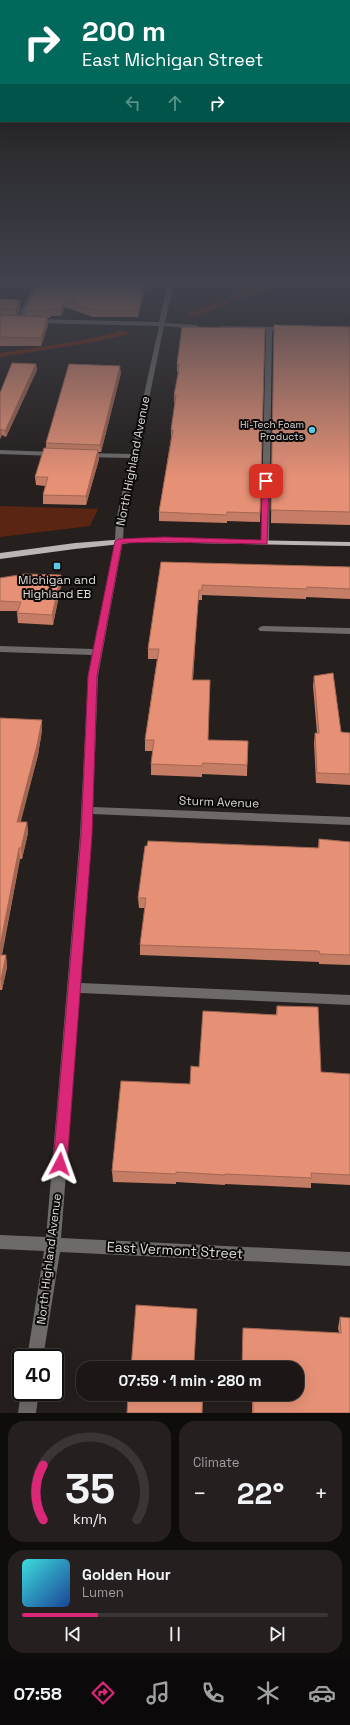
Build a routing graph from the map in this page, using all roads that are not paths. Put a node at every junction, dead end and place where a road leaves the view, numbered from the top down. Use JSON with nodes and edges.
{"nodes":[{"id":1,"x":156,"y":347,"type":"edge"},
{"id":2,"x":269,"y":347,"type":"edge"},
{"id":3,"x":0,"y":452,"type":"edge"},
{"id":4,"x":63,"y":454,"type":"edge"},
{"id":5,"x":78,"y":454,"type":"edge"},
{"id":6,"x":133,"y":456,"type":"junction"},
{"id":7,"x":119,"y":541,"type":"junction"},
{"id":8,"x":265,"y":542,"type":"junction"},
{"id":9,"x":350,"y":544,"type":"edge"},
{"id":10,"x":0,"y":556,"type":"edge"},
{"id":11,"x":263,"y":629,"type":"dead end"},
{"id":12,"x":350,"y":631,"type":"edge"},
{"id":13,"x":0,"y":649,"type":"edge"},
{"id":14,"x":96,"y":652,"type":"junction"},
{"id":15,"x":87,"y":810,"type":"junction"},
{"id":16,"x":350,"y":821,"type":"edge"},
{"id":17,"x":74,"y":988,"type":"junction"},
{"id":18,"x":350,"y":1000,"type":"edge"},
{"id":19,"x":0,"y":1242,"type":"edge"},
{"id":20,"x":53,"y":1244,"type":"junction"},
{"id":21,"x":350,"y":1259,"type":"edge"},
{"id":22,"x":36,"y":1349,"type":"edge"},
{"id":23,"x":29,"y":1401,"type":"edge"},
{"id":24,"x":27,"y":1413,"type":"edge"}],
"edges":[{"from":1,"to":6,"type":"street","name":"North Highland Avenue"},
{"from":2,"to":8,"type":"street"},
{"from":3,"to":4,"type":"street"},
{"from":5,"to":6,"type":"street"},
{"from":6,"to":7,"type":"street","name":"North Highland Avenue"},
{"from":7,"to":8,"type":"main road"},
{"from":7,"to":10,"type":"main road"},
{"from":7,"to":14,"type":"street","name":"North Highland Avenue"},
{"from":8,"to":9,"type":"main road"},
{"from":11,"to":12,"type":"street"},
{"from":13,"to":14,"type":"street"},
{"from":14,"to":15,"type":"street","name":"North Highland Avenue"},
{"from":15,"to":16,"type":"street","name":"Sturm Avenue"},
{"from":15,"to":17,"type":"street","name":"North Highland Avenue"},
{"from":17,"to":18,"type":"street"},
{"from":17,"to":20,"type":"street","name":"North Highland Avenue"},
{"from":19,"to":20,"type":"street","name":"East Vermont Street"},
{"from":20,"to":21,"type":"street","name":"East Vermont Street"},
{"from":20,"to":22,"type":"street","name":"North Highland Avenue"},
{"from":23,"to":24,"type":"street"}]}
